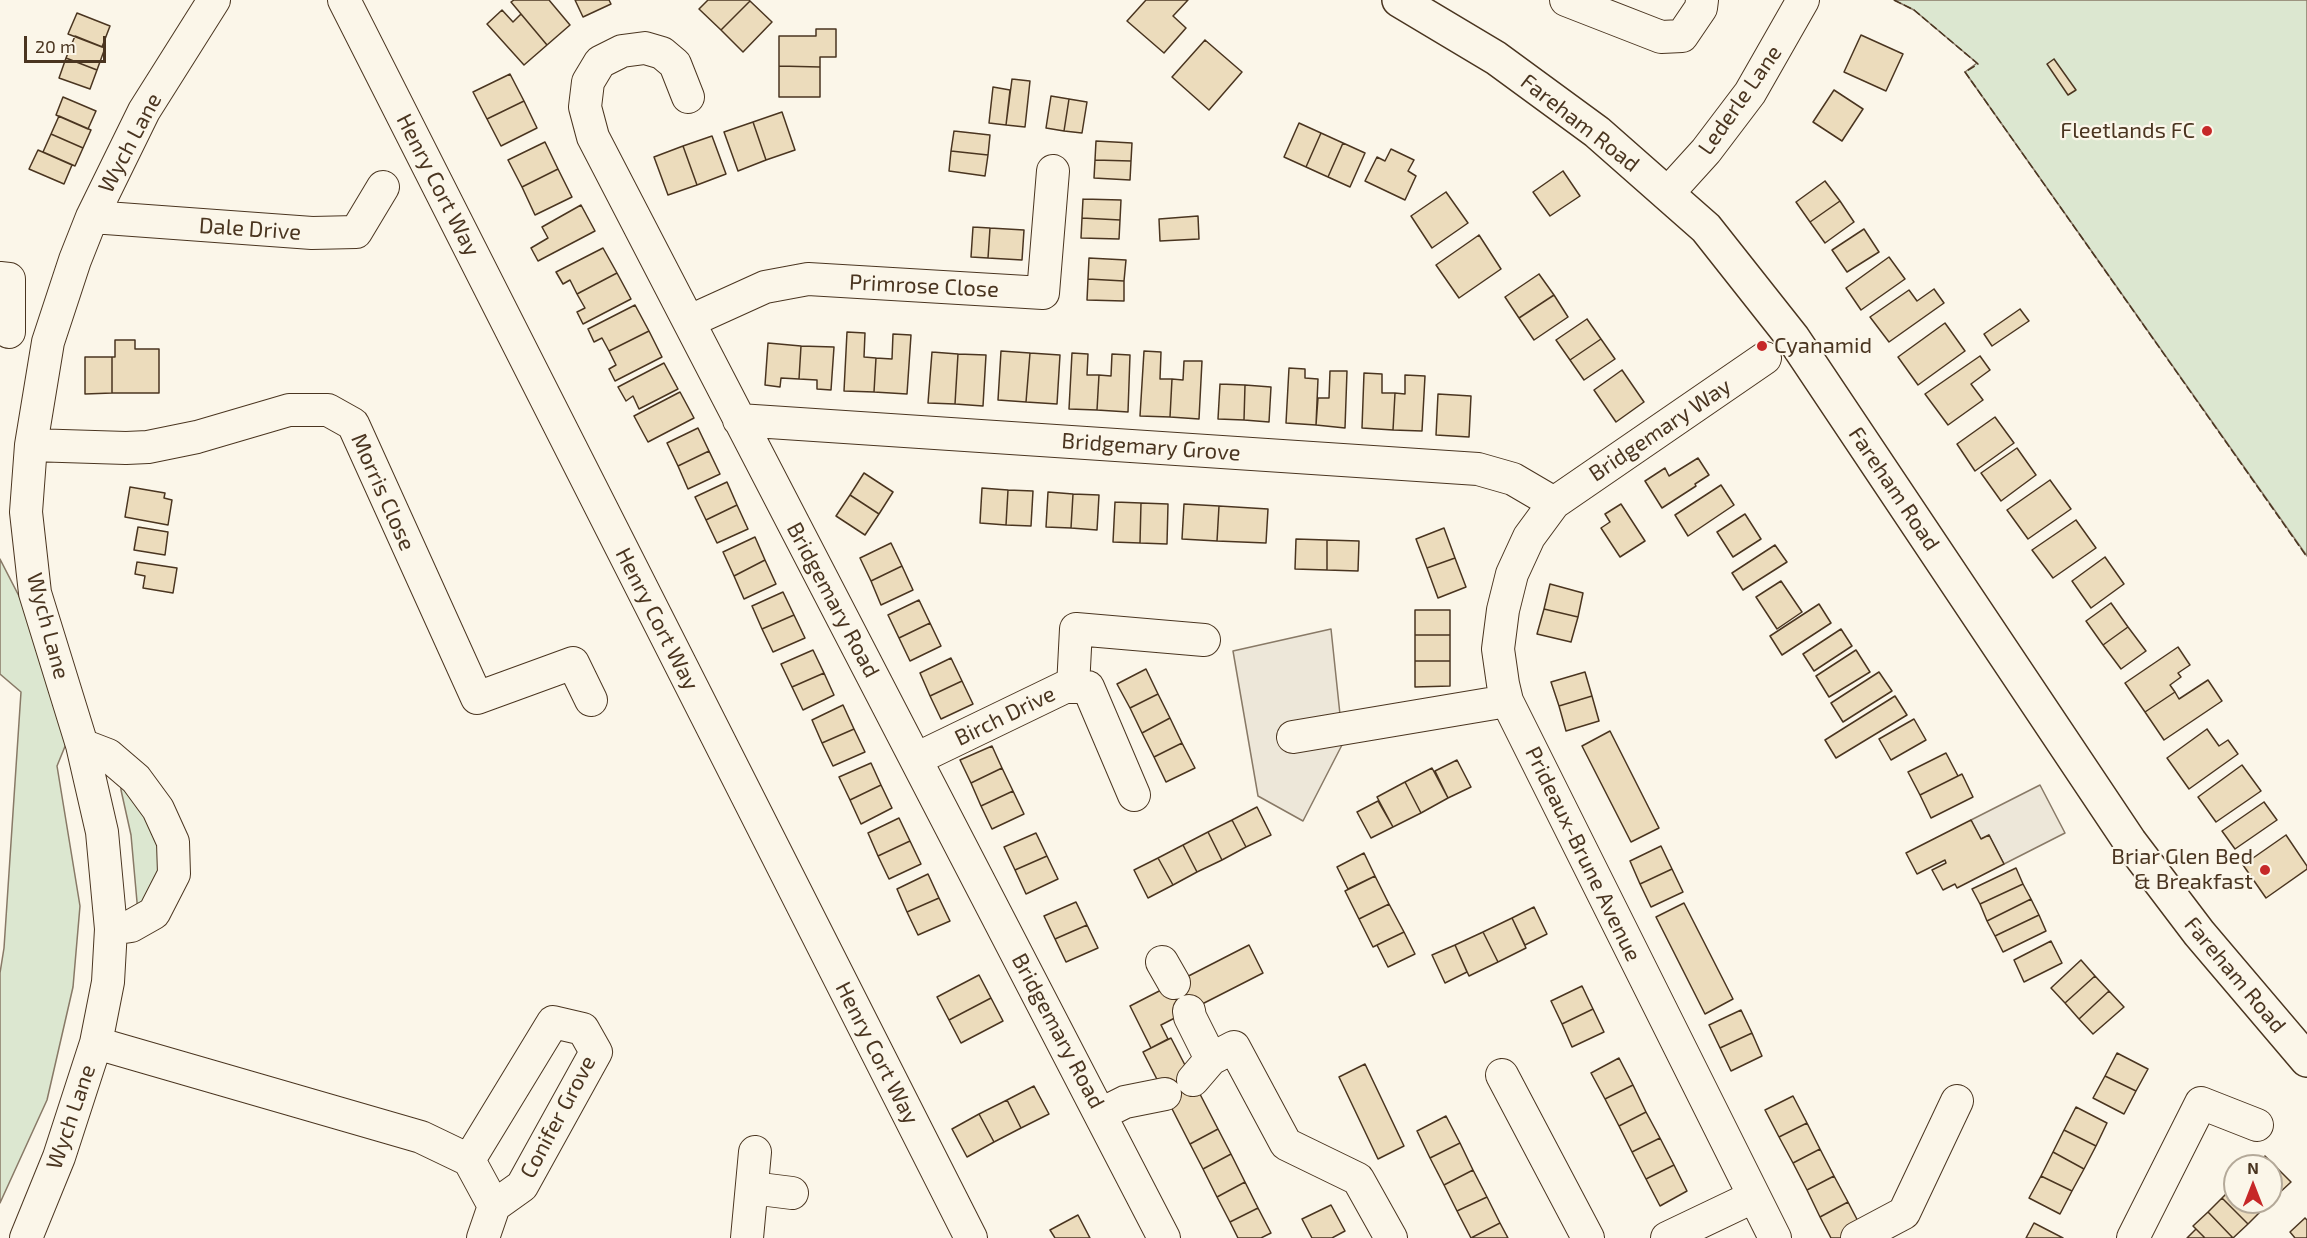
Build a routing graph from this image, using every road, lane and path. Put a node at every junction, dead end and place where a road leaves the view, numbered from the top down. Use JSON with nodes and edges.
{"nodes":[{"id":1,"x":214,"y":0,"type":"edge"},
{"id":2,"x":344,"y":0,"type":"edge"},
{"id":3,"x":1399,"y":0,"type":"edge"},
{"id":4,"x":1566,"y":0,"type":"edge"},
{"id":5,"x":1702,"y":0,"type":"edge"},
{"id":6,"x":1803,"y":0,"type":"edge"},
{"id":7,"x":688,"y":97,"type":"dead end"},
{"id":8,"x":1053,"y":171,"type":"dead end"},
{"id":9,"x":383,"y":187,"type":"dead end"},
{"id":10,"x":1667,"y":194,"type":"junction"},
{"id":11,"x":92,"y":217,"type":"junction"},
{"id":12,"x":0,"y":278,"type":"edge"},
{"id":13,"x":690,"y":321,"type":"junction"},
{"id":14,"x":9,"y":332,"type":"dead end"},
{"id":15,"x":1766,"y":358,"type":"dead end"},
{"id":16,"x":739,"y":420,"type":"junction"},
{"id":17,"x":31,"y":445,"type":"junction"},
{"id":18,"x":1554,"y":503,"type":"junction"},
{"id":19,"x":13,"y":514,"type":"edge"},
{"id":20,"x":1204,"y":640,"type":"dead end"},
{"id":21,"x":1073,"y":687,"type":"junction"},
{"id":22,"x":591,"y":700,"type":"dead end"},
{"id":23,"x":1507,"y":701,"type":"junction"},
{"id":24,"x":1293,"y":737,"type":"dead end"},
{"id":25,"x":82,"y":745,"type":"junction"},
{"id":26,"x":916,"y":759,"type":"junction"},
{"id":27,"x":1134,"y":795,"type":"dead end"},
{"id":28,"x":111,"y":929,"type":"junction"},
{"id":29,"x":1189,"y":1011,"type":"dead end"},
{"id":30,"x":96,"y":1043,"type":"junction"},
{"id":31,"x":2307,"y":1060,"type":"edge"},
{"id":32,"x":1502,"y":1075,"type":"dead end"},
{"id":33,"x":1165,"y":1094,"type":"dead end"},
{"id":34,"x":1958,"y":1101,"type":"dead end"},
{"id":35,"x":1101,"y":1114,"type":"junction"},
{"id":36,"x":2257,"y":1125,"type":"dead end"},
{"id":37,"x":755,"y":1152,"type":"dead end"},
{"id":38,"x":470,"y":1160,"type":"junction"},
{"id":39,"x":752,"y":1188,"type":"junction"},
{"id":40,"x":792,"y":1193,"type":"dead end"},
{"id":41,"x":1753,"y":1197,"type":"junction"},
{"id":42,"x":494,"y":1206,"type":"junction"},
{"id":43,"x":26,"y":1238,"type":"edge"},
{"id":44,"x":483,"y":1238,"type":"edge"},
{"id":45,"x":747,"y":1238,"type":"edge"},
{"id":46,"x":971,"y":1238,"type":"edge"},
{"id":47,"x":1164,"y":1238,"type":"edge"},
{"id":48,"x":1391,"y":1238,"type":"edge"},
{"id":49,"x":1588,"y":1238,"type":"edge"},
{"id":50,"x":1667,"y":1238,"type":"edge"},
{"id":51,"x":1775,"y":1238,"type":"edge"},
{"id":52,"x":1857,"y":1238,"type":"edge"},
{"id":53,"x":2133,"y":1238,"type":"edge"}],
"edges":[{"from":1,"to":11,"type":"street","name":"Wych Lane"},
{"from":2,"to":46,"type":"street","name":"Henry Cort Way"},
{"from":3,"to":10,"type":"main road","name":"Fareham Road"},
{"from":4,"to":5,"type":"street"},
{"from":6,"to":10,"type":"street","name":"Lederle Lane"},
{"from":7,"to":13,"type":"street","name":"Bridgemary Road"},
{"from":8,"to":13,"type":"street","name":"Primrose Close"},
{"from":9,"to":11,"type":"street","name":"Dale Drive"},
{"from":10,"to":31,"type":"main road","name":"Fareham Road"},
{"from":11,"to":17,"type":"street","name":"Wych Lane"},
{"from":12,"to":14,"type":"street"},
{"from":13,"to":16,"type":"street","name":"Bridgemary Road"},
{"from":15,"to":18,"type":"street","name":"Bridgemary Way"},
{"from":16,"to":18,"type":"street","name":"Bridgemary Grove"},
{"from":16,"to":26,"type":"street","name":"Bridgemary Road"},
{"from":17,"to":19,"type":"street","name":"Wych Lane"},
{"from":17,"to":22,"type":"street","name":"Morris Close"},
{"from":18,"to":23,"type":"street","name":"Prideaux-Brune Avenue"},
{"from":19,"to":25,"type":"street","name":"Wych Lane"},
{"from":20,"to":21,"type":"street"},
{"from":21,"to":26,"type":"street","name":"Birch Drive"},
{"from":21,"to":27,"type":"street","name":"Birch Drive"},
{"from":23,"to":24,"type":"street"},
{"from":23,"to":41,"type":"street","name":"Prideaux-Brune Avenue"},
{"from":25,"to":28,"type":"street","name":"Wych Lane"},
{"from":25,"to":28,"type":"street"},
{"from":26,"to":35,"type":"street","name":"Bridgemary Road"},
{"from":28,"to":30,"type":"street","name":"Wych Lane"},
{"from":29,"to":48,"type":"street"},
{"from":30,"to":38,"type":"street"},
{"from":30,"to":43,"type":"street","name":"Wych Lane"},
{"from":32,"to":49,"type":"street"},
{"from":33,"to":35,"type":"street"},
{"from":34,"to":52,"type":"street"},
{"from":35,"to":47,"type":"street","name":"Bridgemary Road"},
{"from":36,"to":53,"type":"street"},
{"from":37,"to":39,"type":"street"},
{"from":38,"to":42,"type":"street"},
{"from":38,"to":42,"type":"street","name":"Conifer Grove"},
{"from":39,"to":40,"type":"street"},
{"from":39,"to":45,"type":"street"},
{"from":41,"to":50,"type":"street"},
{"from":41,"to":51,"type":"street","name":"Prideaux-Brune Avenue"},
{"from":42,"to":44,"type":"street"}]}
